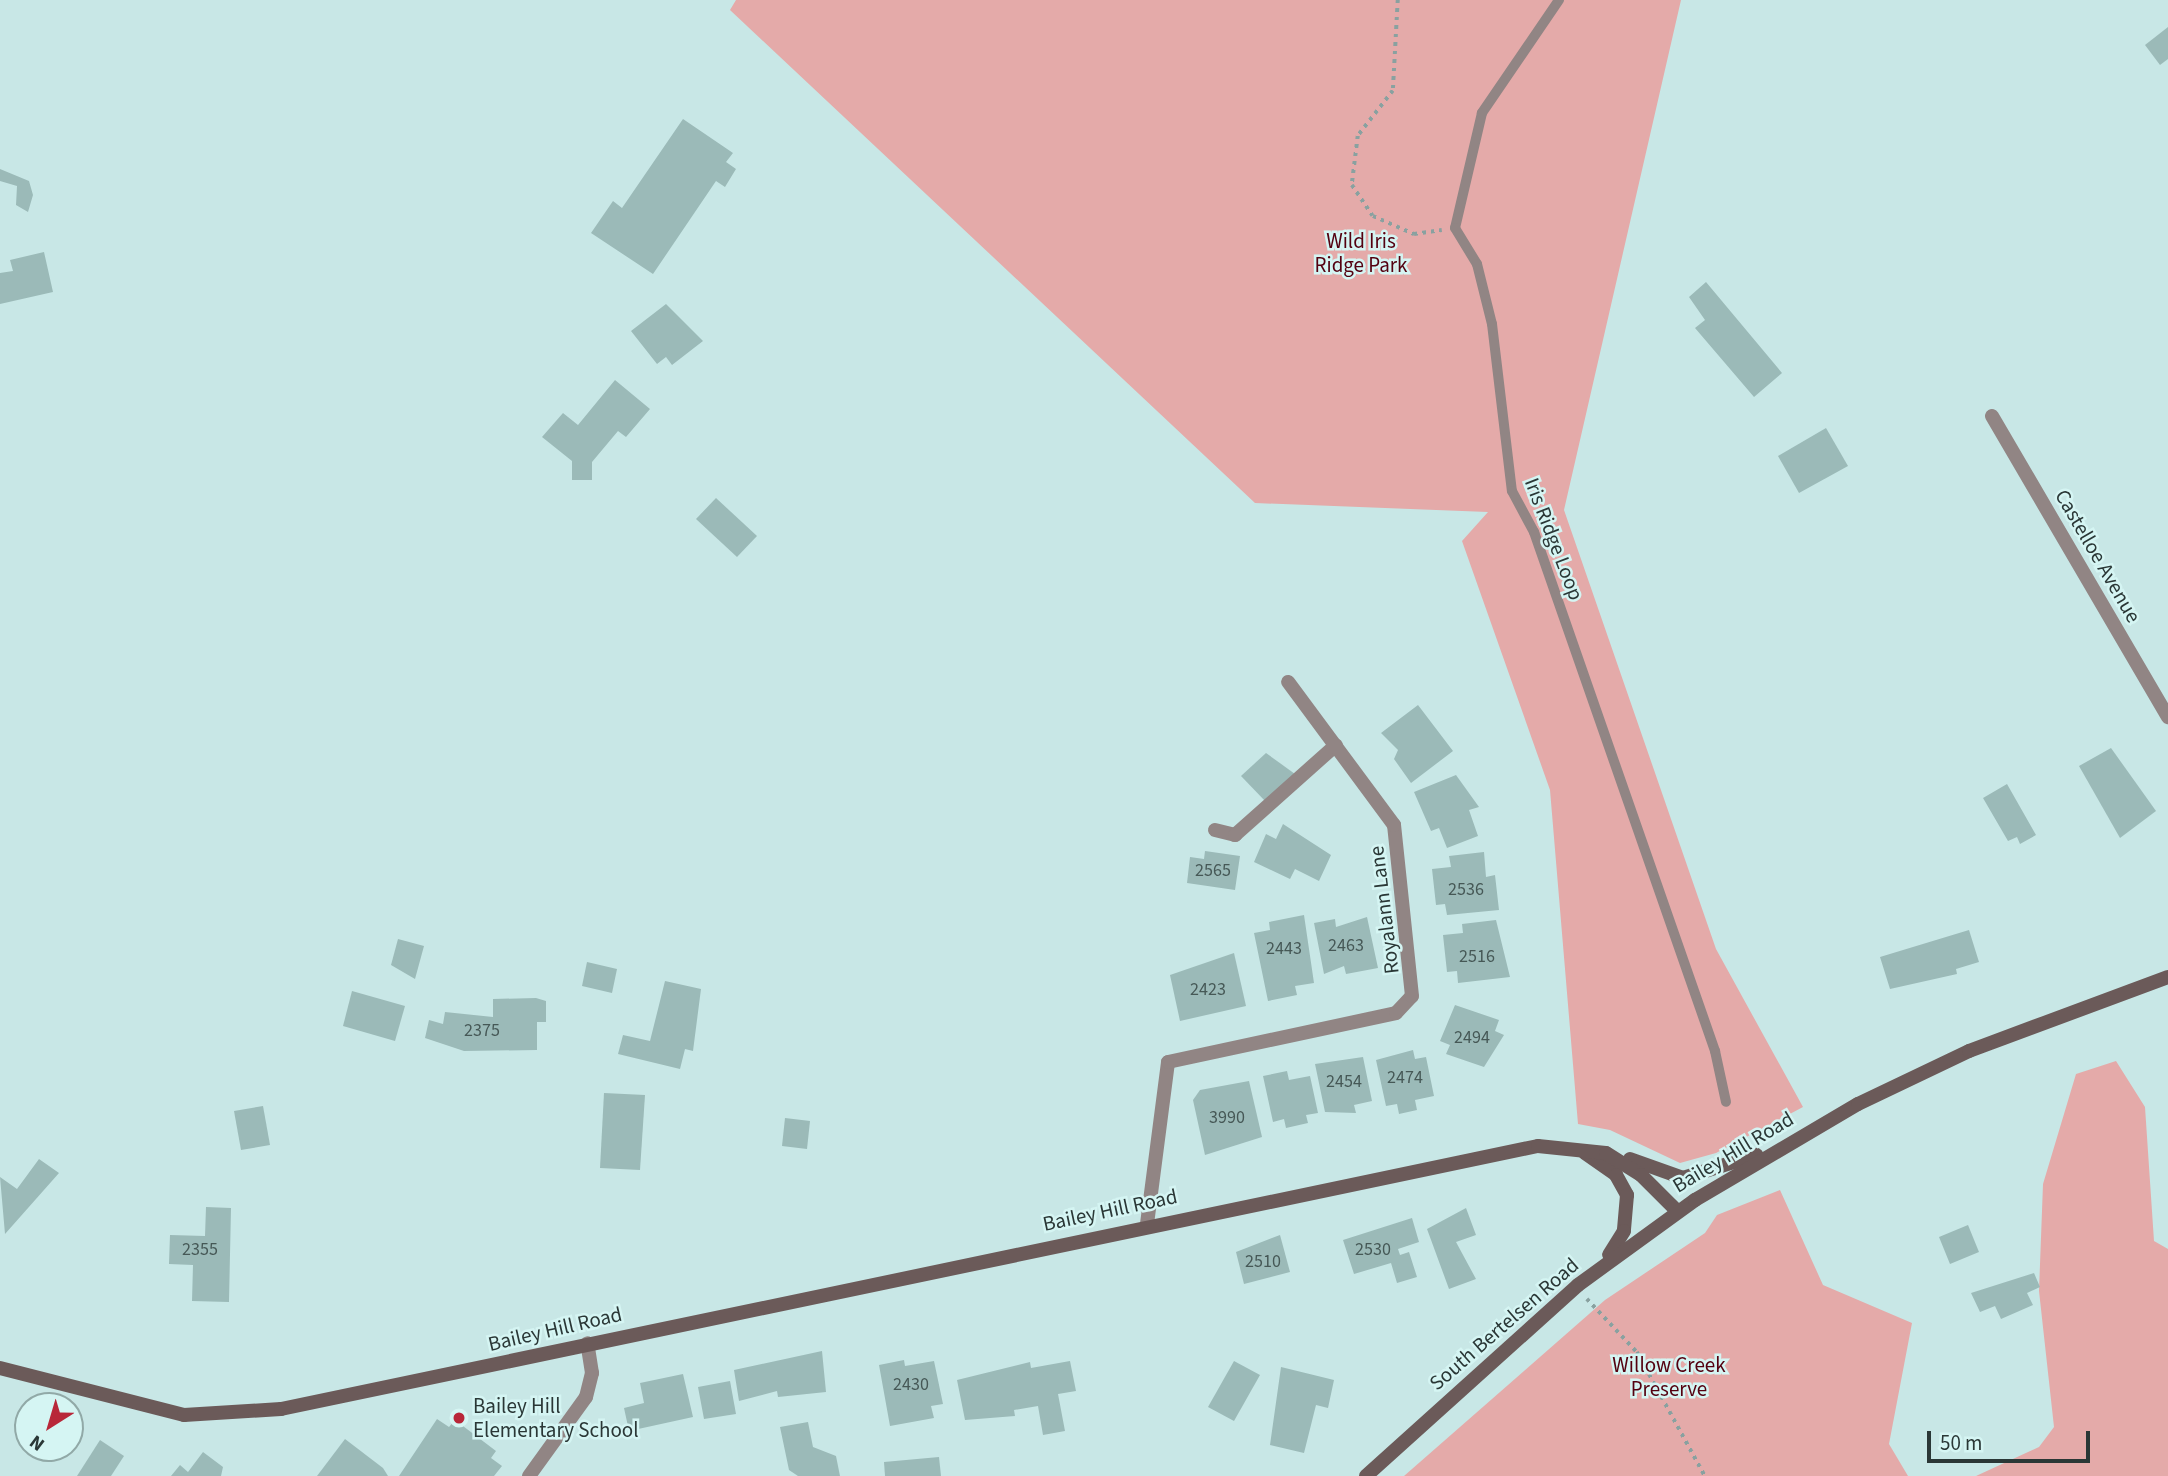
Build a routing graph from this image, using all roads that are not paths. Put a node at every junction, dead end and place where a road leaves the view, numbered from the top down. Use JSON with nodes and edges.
{"nodes":[{"id":1,"x":1559,"y":0,"type":"edge"},
{"id":2,"x":1992,"y":416,"type":"dead end"},
{"id":3,"x":1288,"y":682,"type":"dead end"},
{"id":4,"x":2168,"y":717,"type":"edge"},
{"id":5,"x":1336,"y":745,"type":"junction"},
{"id":6,"x":1215,"y":830,"type":"dead end"},
{"id":7,"x":2168,"y":977,"type":"edge"},
{"id":8,"x":1726,"y":1102,"type":"dead end"},
{"id":9,"x":1787,"y":1143,"type":"junction"},
{"id":10,"x":1568,"y":1145,"type":"junction"},
{"id":11,"x":1606,"y":1153,"type":"junction"},
{"id":12,"x":1677,"y":1211,"type":"junction"},
{"id":13,"x":1147,"y":1224,"type":"junction"},
{"id":14,"x":1600,"y":1268,"type":"junction"},
{"id":15,"x":587,"y":1343,"type":"junction"},
{"id":16,"x":0,"y":1368,"type":"edge"},
{"id":17,"x":529,"y":1476,"type":"edge"},
{"id":18,"x":1366,"y":1476,"type":"edge"}],
"edges":[{"from":1,"to":8,"type":"lane","name":"Iris Ridge Loop"},
{"from":2,"to":4,"type":"street","name":"Castelloe Avenue"},
{"from":3,"to":5,"type":"street","name":"Royalann Lane"},
{"from":5,"to":6,"type":"street"},
{"from":5,"to":13,"type":"street","name":"Royalann Lane"},
{"from":7,"to":9,"type":"main road","name":"Bailey Hill Road"},
{"from":9,"to":11,"type":"main road"},
{"from":9,"to":12,"type":"main road","name":"Bailey Hill Road"},
{"from":10,"to":11,"type":"main road","name":"Bailey Hill Road"},
{"from":10,"to":13,"type":"main road","name":"Bailey Hill Road"},
{"from":10,"to":14,"type":"main road"},
{"from":11,"to":12,"type":"main road","name":"Bailey Hill Road"},
{"from":12,"to":14,"type":"main road","name":"South Bertelsen Road"},
{"from":13,"to":15,"type":"main road","name":"Bailey Hill Road"},
{"from":14,"to":18,"type":"main road","name":"South Bertelsen Road"},
{"from":15,"to":16,"type":"main road","name":"Bailey Hill Road"},
{"from":15,"to":17,"type":"street"}]}
